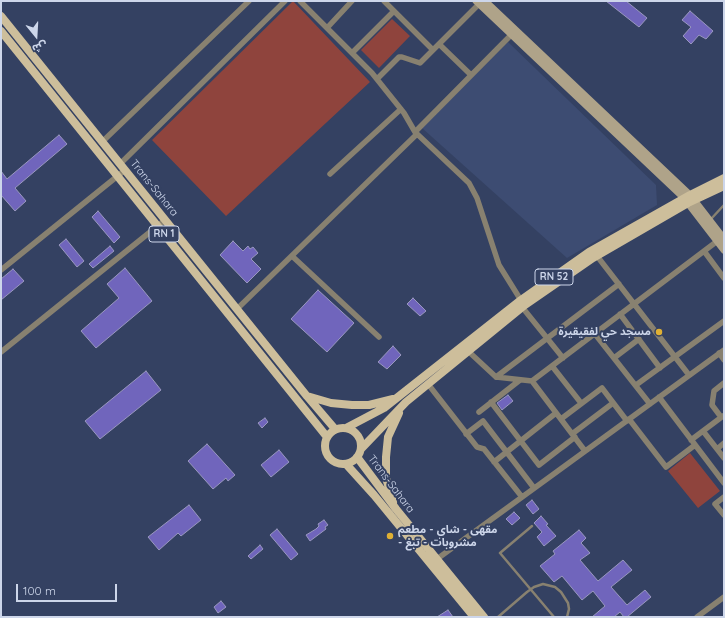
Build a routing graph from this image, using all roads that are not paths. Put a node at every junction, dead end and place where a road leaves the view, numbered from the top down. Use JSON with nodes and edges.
{"nodes":[{"id":1,"x":249,"y":1,"type":"edge"},
{"id":2,"x":285,"y":1,"type":"edge"},
{"id":3,"x":300,"y":1,"type":"edge"},
{"id":4,"x":352,"y":1,"type":"edge"},
{"id":5,"x":384,"y":1,"type":"edge"},
{"id":6,"x":481,"y":2,"type":"edge"},
{"id":7,"x":394,"y":11,"type":"junction"},
{"id":8,"x":1,"y":16,"type":"edge"},
{"id":9,"x":327,"y":28,"type":"junction"},
{"id":10,"x":1,"y":31,"type":"edge"},
{"id":11,"x":514,"y":32,"type":"junction"},
{"id":12,"x":439,"y":44,"type":"junction"},
{"id":13,"x":433,"y":50,"type":"junction"},
{"id":14,"x":352,"y":53,"type":"junction"},
{"id":15,"x":471,"y":75,"type":"junction"},
{"id":16,"x":377,"y":79,"type":"junction"},
{"id":17,"x":401,"y":109,"type":"junction"},
{"id":18,"x":416,"y":133,"type":"junction"},
{"id":19,"x":102,"y":142,"type":"junction"},
{"id":20,"x":123,"y":167,"type":"junction"},
{"id":21,"x":330,"y":174,"type":"dead end"},
{"id":22,"x":118,"y":176,"type":"junction"},
{"id":23,"x":724,"y":178,"type":"edge"},
{"id":24,"x":724,"y":186,"type":"edge"},
{"id":25,"x":689,"y":199,"type":"junction"},
{"id":26,"x":724,"y":205,"type":"edge"},
{"id":27,"x":165,"y":220,"type":"junction"},
{"id":28,"x":710,"y":221,"type":"junction"},
{"id":29,"x":157,"y":226,"type":"junction"},
{"id":30,"x":721,"y":239,"type":"edge"},
{"id":31,"x":724,"y":250,"type":"edge"},
{"id":32,"x":704,"y":251,"type":"junction"},
{"id":33,"x":292,"y":256,"type":"junction"},
{"id":34,"x":597,"y":256,"type":"junction"},
{"id":35,"x":1,"y":270,"type":"edge"},
{"id":36,"x":724,"y":278,"type":"edge"},
{"id":37,"x":619,"y":284,"type":"junction"},
{"id":38,"x":523,"y":304,"type":"junction"},
{"id":39,"x":634,"y":304,"type":"junction"},
{"id":40,"x":237,"y":309,"type":"junction"},
{"id":41,"x":620,"y":314,"type":"junction"},
{"id":42,"x":724,"y":321,"type":"edge"},
{"id":43,"x":595,"y":334,"type":"junction"},
{"id":44,"x":379,"y":337,"type":"dead end"},
{"id":45,"x":547,"y":338,"type":"junction"},
{"id":46,"x":639,"y":339,"type":"junction"},
{"id":47,"x":468,"y":351,"type":"junction"},
{"id":48,"x":722,"y":351,"type":"edge"},
{"id":49,"x":1,"y":352,"type":"edge"},
{"id":50,"x":675,"y":357,"type":"junction"},
{"id":51,"x":563,"y":358,"type":"junction"},
{"id":52,"x":614,"y":358,"type":"junction"},
{"id":53,"x":724,"y":360,"type":"edge"},
{"id":54,"x":552,"y":366,"type":"junction"},
{"id":55,"x":660,"y":368,"type":"junction"},
{"id":56,"x":689,"y":375,"type":"junction"},
{"id":57,"x":496,"y":377,"type":"junction"},
{"id":58,"x":520,"y":380,"type":"junction"},
{"id":59,"x":532,"y":381,"type":"junction"},
{"id":60,"x":724,"y":383,"type":"edge"},
{"id":61,"x":428,"y":384,"type":"junction"},
{"id":62,"x":636,"y":386,"type":"junction"},
{"id":63,"x":306,"y":395,"type":"junction"},
{"id":64,"x":659,"y":397,"type":"junction"},
{"id":65,"x":402,"y":400,"type":"junction"},
{"id":66,"x":491,"y":402,"type":"junction"},
{"id":67,"x":581,"y":403,"type":"junction"},
{"id":68,"x":613,"y":403,"type":"junction"},
{"id":69,"x":650,"y":404,"type":"junction"},
{"id":70,"x":479,"y":412,"type":"dead end"},
{"id":71,"x":556,"y":413,"type":"junction"},
{"id":72,"x":723,"y":416,"type":"edge"},
{"id":73,"x":560,"y":419,"type":"junction"},
{"id":74,"x":628,"y":420,"type":"junction"},
{"id":75,"x":346,"y":428,"type":"junction"},
{"id":76,"x":335,"y":429,"type":"junction"},
{"id":77,"x":703,"y":431,"type":"junction"},
{"id":78,"x":466,"y":434,"type":"junction"},
{"id":79,"x":573,"y":436,"type":"junction"},
{"id":80,"x":327,"y":437,"type":"junction"},
{"id":81,"x":691,"y":440,"type":"junction"},
{"id":82,"x":521,"y":441,"type":"junction"},
{"id":83,"x":724,"y":443,"type":"edge"},
{"id":84,"x":695,"y":445,"type":"junction"},
{"id":85,"x":361,"y":449,"type":"junction"},
{"id":86,"x":717,"y":449,"type":"junction"},
{"id":87,"x":585,"y":451,"type":"junction"},
{"id":88,"x":506,"y":452,"type":"junction"},
{"id":89,"x":357,"y":457,"type":"junction"},
{"id":90,"x":724,"y":458,"type":"edge"},
{"id":91,"x":494,"y":462,"type":"junction"},
{"id":92,"x":346,"y":464,"type":"junction"},
{"id":93,"x":723,"y":479,"type":"edge"},
{"id":94,"x":534,"y":488,"type":"junction"},
{"id":95,"x":522,"y":497,"type":"junction"},
{"id":96,"x":724,"y":497,"type":"edge"},
{"id":97,"x":396,"y":509,"type":"junction"},
{"id":98,"x":724,"y":515,"type":"edge"},
{"id":99,"x":532,"y":526,"type":"dead end"},
{"id":100,"x":437,"y":559,"type":"junction"},
{"id":101,"x":531,"y":589,"type":"junction"},
{"id":102,"x":724,"y":597,"type":"edge"},
{"id":103,"x":474,"y":617,"type":"edge"},
{"id":104,"x":484,"y":617,"type":"edge"},
{"id":105,"x":498,"y":617,"type":"edge"},
{"id":106,"x":554,"y":617,"type":"edge"},
{"id":107,"x":567,"y":617,"type":"edge"},
{"id":108,"x":697,"y":617,"type":"edge"}],
"edges":[{"from":1,"to":19,"type":"street"},
{"from":2,"to":20,"type":"street"},
{"from":3,"to":9,"type":"street"},
{"from":4,"to":9,"type":"street"},
{"from":5,"to":7,"type":"street"},
{"from":6,"to":11,"type":"main road"},
{"from":6,"to":12,"type":"street"},
{"from":7,"to":13,"type":"street"},
{"from":7,"to":14,"type":"street"},
{"from":8,"to":19,"type":"main road","name":"Trans-Sahara","number":"RN 1"},
{"from":9,"to":14,"type":"street"},
{"from":10,"to":22,"type":"main road","name":"Trans-Sahara","number":"RN 1"},
{"from":11,"to":15,"type":"street"},
{"from":11,"to":25,"type":"main road"},
{"from":12,"to":13,"type":"street"},
{"from":12,"to":15,"type":"street"},
{"from":13,"to":16,"type":"street"},
{"from":14,"to":16,"type":"street"},
{"from":15,"to":18,"type":"street"},
{"from":16,"to":17,"type":"street"},
{"from":17,"to":18,"type":"street"},
{"from":17,"to":21,"type":"street"},
{"from":18,"to":33,"type":"street"},
{"from":18,"to":38,"type":"street"},
{"from":19,"to":20,"type":"main road","name":"Trans-Sahara","number":"RN 1"},
{"from":20,"to":22,"type":"street"},
{"from":20,"to":27,"type":"main road","name":"Trans-Sahara","number":"RN 1"},
{"from":22,"to":29,"type":"main road","name":"Trans-Sahara","number":"RN 1"},
{"from":22,"to":35,"type":"street"},
{"from":23,"to":25,"type":"main road","number":"RN 52"},
{"from":24,"to":25,"type":"main road","number":"RN 52"},
{"from":25,"to":28,"type":"main road"},
{"from":25,"to":30,"type":"main road"},
{"from":25,"to":34,"type":"main road","number":"RN 52"},
{"from":25,"to":38,"type":"main road","number":"RN 52"},
{"from":26,"to":28,"type":"lane"},
{"from":27,"to":29,"type":"street"},
{"from":27,"to":40,"type":"main road","name":"Trans-Sahara","number":"RN 1"},
{"from":28,"to":30,"type":"main road"},
{"from":29,"to":49,"type":"street"},
{"from":29,"to":80,"type":"main road","name":"Trans-Sahara","number":"RN 1"},
{"from":30,"to":31,"type":"main road"},
{"from":30,"to":32,"type":"street"},
{"from":32,"to":36,"type":"street"},
{"from":32,"to":39,"type":"street"},
{"from":33,"to":40,"type":"street"},
{"from":33,"to":44,"type":"street"},
{"from":34,"to":37,"type":"street"},
{"from":34,"to":38,"type":"main road","number":"RN 52"},
{"from":37,"to":39,"type":"street"},
{"from":37,"to":45,"type":"street"},
{"from":38,"to":45,"type":"street"},
{"from":38,"to":47,"type":"main road","number":"RN 52"},
{"from":38,"to":65,"type":"main road","number":"RN 52"},
{"from":39,"to":41,"type":"street"},
{"from":39,"to":50,"type":"street"},
{"from":40,"to":63,"type":"main road","name":"Trans-Sahara","number":"RN 1"},
{"from":41,"to":43,"type":"street"},
{"from":41,"to":46,"type":"street"},
{"from":42,"to":50,"type":"street"},
{"from":43,"to":51,"type":"street"},
{"from":43,"to":52,"type":"street"},
{"from":45,"to":51,"type":"street"},
{"from":45,"to":57,"type":"street"},
{"from":46,"to":52,"type":"street"},
{"from":46,"to":55,"type":"street"},
{"from":47,"to":57,"type":"street"},
{"from":47,"to":61,"type":"main road","number":"RN 52"},
{"from":48,"to":53,"type":"street"},
{"from":48,"to":56,"type":"street"},
{"from":50,"to":55,"type":"street"},
{"from":50,"to":56,"type":"street"},
{"from":51,"to":54,"type":"street"},
{"from":52,"to":62,"type":"street"},
{"from":54,"to":59,"type":"street"},
{"from":54,"to":67,"type":"street"},
{"from":55,"to":62,"type":"street"},
{"from":56,"to":64,"type":"street"},
{"from":57,"to":58,"type":"street"},
{"from":58,"to":59,"type":"street"},
{"from":58,"to":66,"type":"street"},
{"from":59,"to":71,"type":"street"},
{"from":60,"to":72,"type":"street"},
{"from":61,"to":65,"type":"main road","number":"RN 52"},
{"from":61,"to":78,"type":"street"},
{"from":62,"to":69,"type":"street"},
{"from":63,"to":65,"type":"main road"},
{"from":63,"to":76,"type":"main road","name":"Trans-Sahara","number":"RN 1"},
{"from":64,"to":69,"type":"street"},
{"from":64,"to":81,"type":"street"},
{"from":65,"to":75,"type":"main road"},
{"from":65,"to":85,"type":"main road"},
{"from":65,"to":97,"type":"main road"},
{"from":66,"to":70,"type":"street"},
{"from":66,"to":82,"type":"street"},
{"from":67,"to":68,"type":"street"},
{"from":67,"to":73,"type":"street"},
{"from":68,"to":74,"type":"street"},
{"from":68,"to":79,"type":"street"},
{"from":69,"to":74,"type":"street"},
{"from":71,"to":73,"type":"street"},
{"from":71,"to":82,"type":"street"},
{"from":72,"to":77,"type":"street"},
{"from":73,"to":79,"type":"street"},
{"from":74,"to":84,"type":"street"},
{"from":74,"to":87,"type":"street"},
{"from":75,"to":76,"type":"main road"},
{"from":75,"to":85,"type":"main road"},
{"from":76,"to":80,"type":"main road"},
{"from":77,"to":81,"type":"street"},
{"from":77,"to":86,"type":"street"},
{"from":78,"to":88,"type":"street"},
{"from":78,"to":91,"type":"street"},
{"from":79,"to":82,"type":"street"},
{"from":79,"to":87,"type":"street"},
{"from":80,"to":92,"type":"main road"},
{"from":81,"to":84,"type":"street"},
{"from":82,"to":88,"type":"street"},
{"from":83,"to":86,"type":"street"},
{"from":84,"to":93,"type":"street"},
{"from":85,"to":89,"type":"main road"},
{"from":86,"to":90,"type":"street"},
{"from":87,"to":94,"type":"street"},
{"from":88,"to":91,"type":"street"},
{"from":88,"to":94,"type":"street"},
{"from":89,"to":92,"type":"main road"},
{"from":89,"to":97,"type":"main road","name":"Trans-Sahara"},
{"from":91,"to":95,"type":"street"},
{"from":92,"to":103,"type":"main road","name":"Trans-Sahara"},
{"from":94,"to":95,"type":"street"},
{"from":95,"to":100,"type":"street"},
{"from":96,"to":98,"type":"street"},
{"from":97,"to":100,"type":"main road","name":"Trans-Sahara"},
{"from":99,"to":101,"type":"lane"},
{"from":100,"to":104,"type":"main road","name":"Trans-Sahara"},
{"from":101,"to":105,"type":"lane"},
{"from":101,"to":106,"type":"lane"},
{"from":101,"to":107,"type":"lane"},
{"from":102,"to":108,"type":"street"}]}
